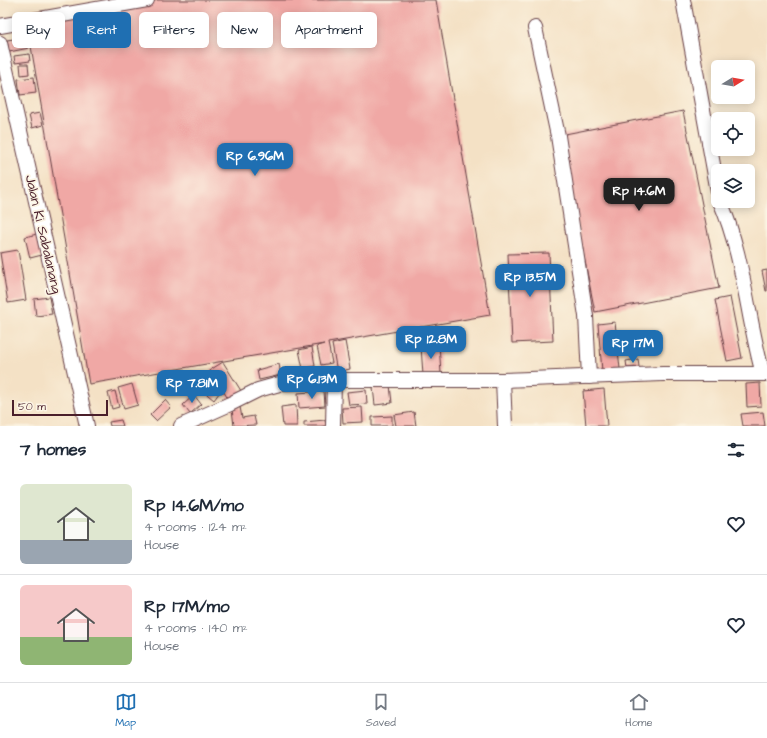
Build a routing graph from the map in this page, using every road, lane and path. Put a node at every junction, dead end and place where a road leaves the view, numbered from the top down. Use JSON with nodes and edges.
{"nodes":[{"id":1,"x":147,"y":0,"type":"edge"},
{"id":2,"x":683,"y":0,"type":"edge"},
{"id":3,"x":0,"y":26,"type":"edge"},
{"id":4,"x":535,"y":28,"type":"dead end"},
{"id":5,"x":0,"y":46,"type":"edge"},
{"id":6,"x":713,"y":164,"type":"edge"},
{"id":7,"x":723,"y":208,"type":"edge"},
{"id":8,"x":765,"y":374,"type":"edge"},
{"id":9,"x":589,"y":377,"type":"junction"},
{"id":10,"x":334,"y":380,"type":"junction"},
{"id":11,"x":503,"y":380,"type":"junction"},
{"id":12,"x":87,"y":426,"type":"edge"},
{"id":13,"x":181,"y":426,"type":"edge"},
{"id":14,"x":333,"y":426,"type":"edge"},
{"id":15,"x":506,"y":426,"type":"edge"}],
"edges":[{"from":1,"to":3,"type":"street"},
{"from":2,"to":6,"type":"street"},
{"from":4,"to":9,"type":"street"},
{"from":5,"to":12,"type":"street","name":"Jalan Ki Sabalanang"},
{"from":7,"to":8,"type":"street"},
{"from":8,"to":9,"type":"street"},
{"from":9,"to":11,"type":"street"},
{"from":10,"to":11,"type":"street"},
{"from":10,"to":13,"type":"street"},
{"from":10,"to":14,"type":"street"},
{"from":11,"to":15,"type":"street"}]}
